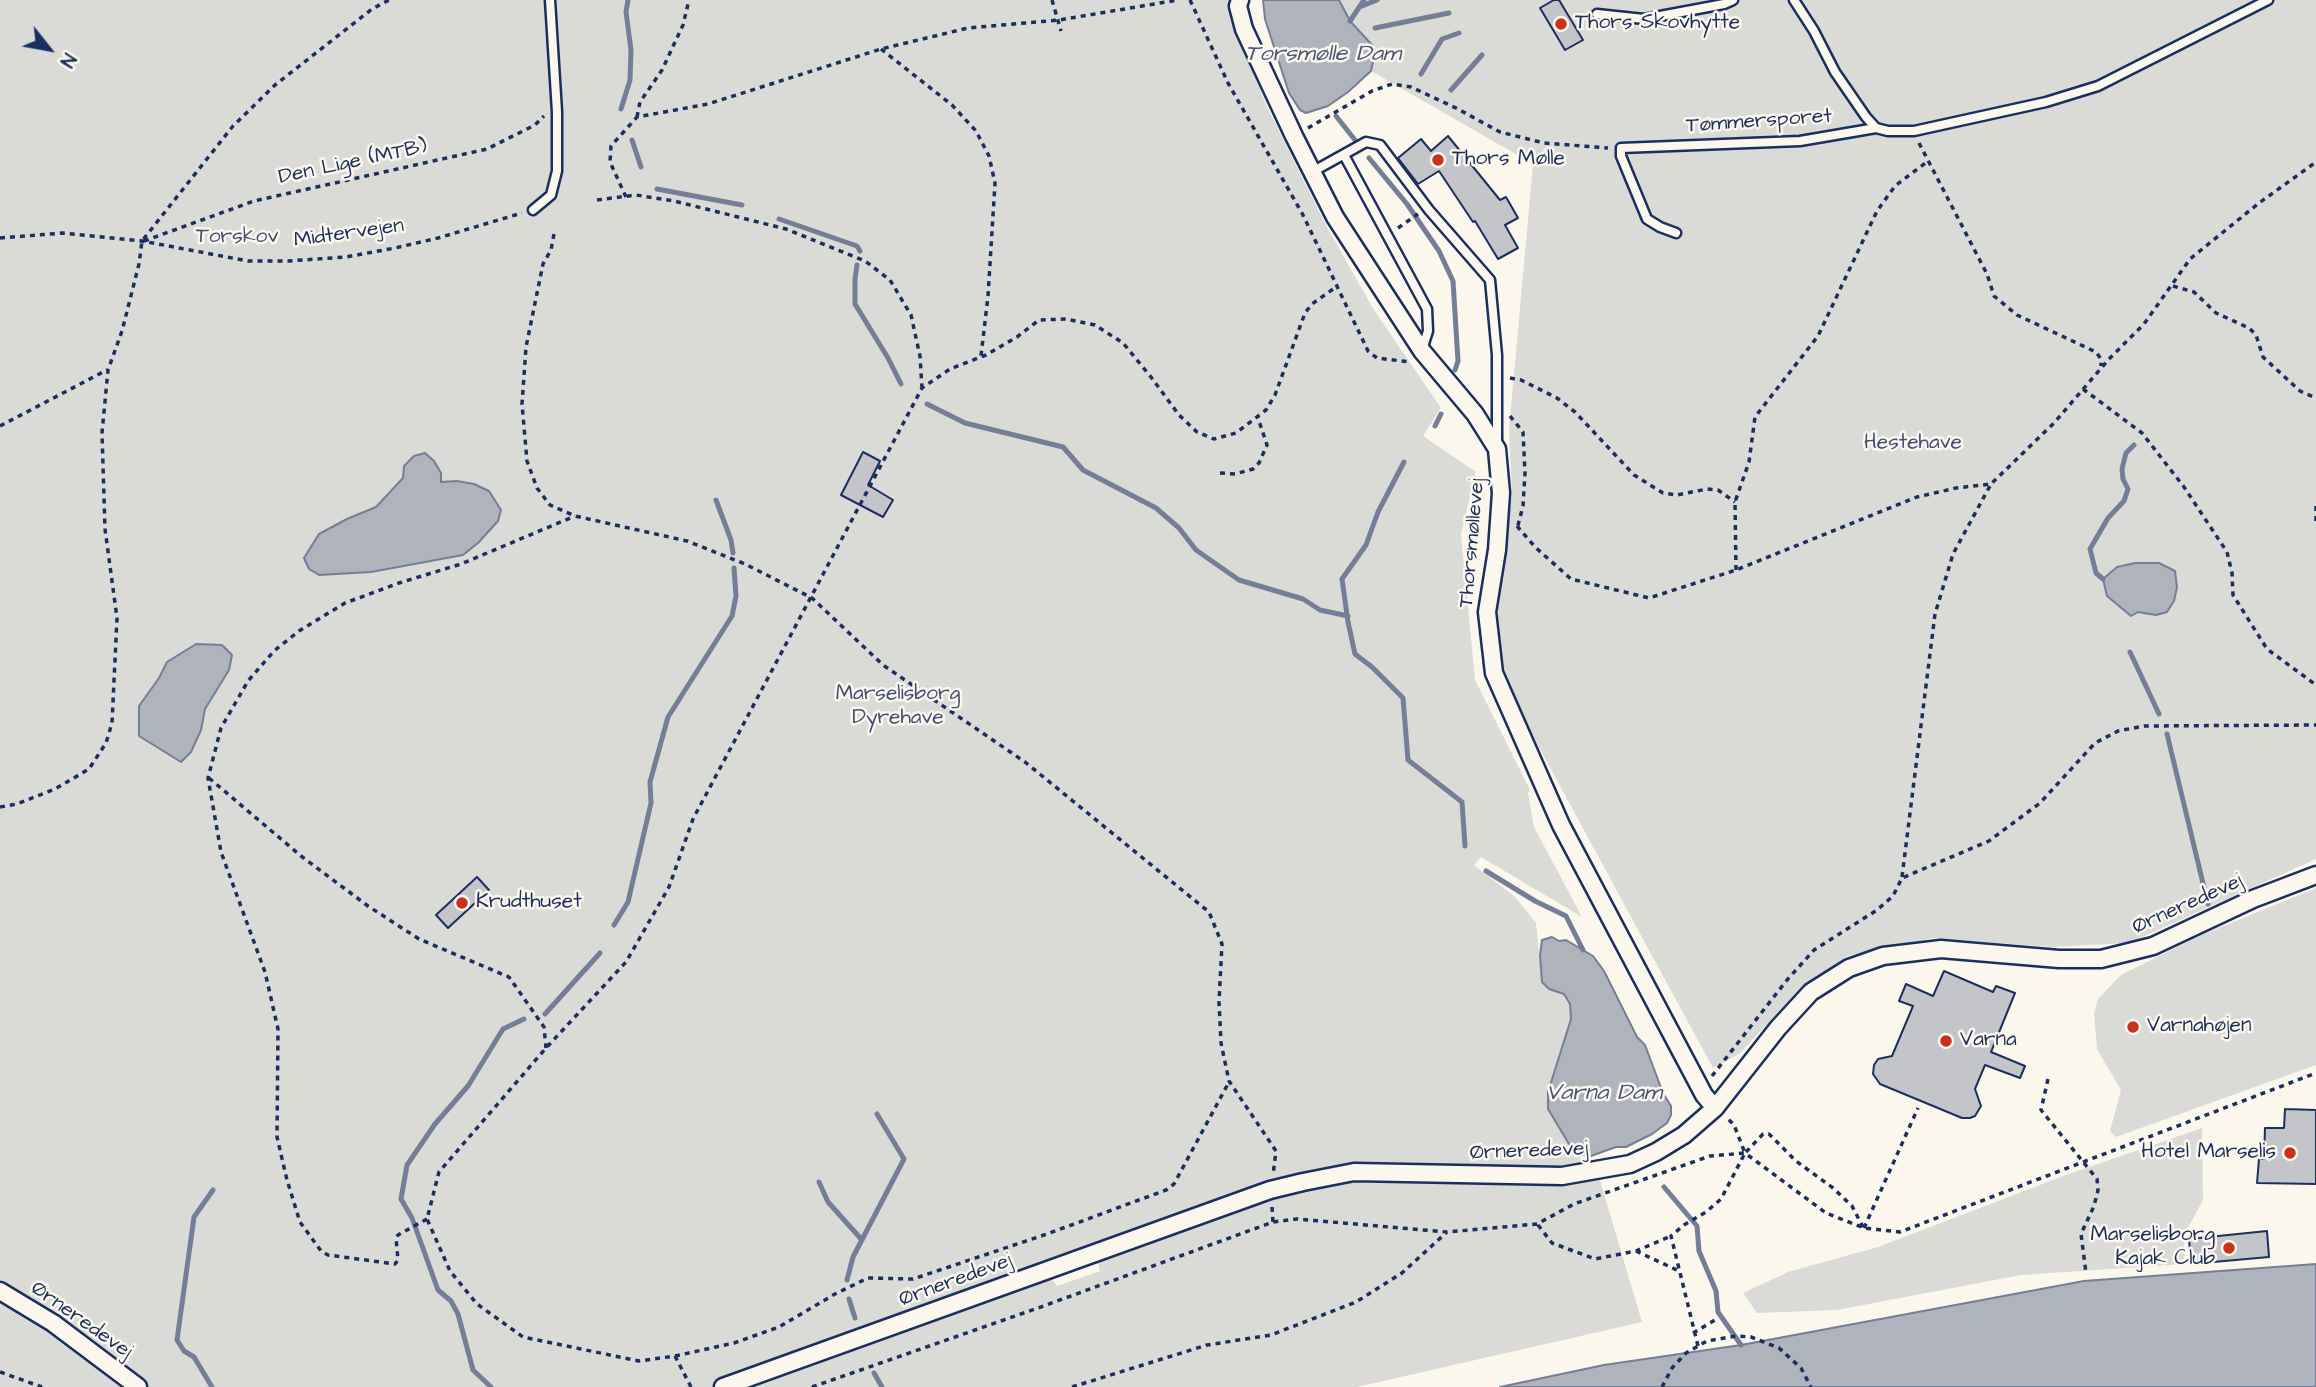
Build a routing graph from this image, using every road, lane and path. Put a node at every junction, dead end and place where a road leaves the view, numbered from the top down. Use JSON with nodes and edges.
{"nodes":[{"id":1,"x":389,"y":0,"type":"edge"},
{"id":2,"x":550,"y":0,"type":"edge"},
{"id":3,"x":689,"y":0,"type":"edge"},
{"id":4,"x":1052,"y":0,"type":"edge"},
{"id":5,"x":1178,"y":0,"type":"edge"},
{"id":6,"x":1190,"y":0,"type":"edge"},
{"id":7,"x":1240,"y":0,"type":"edge"},
{"id":8,"x":1733,"y":0,"type":"edge"},
{"id":9,"x":1794,"y":0,"type":"edge"},
{"id":10,"x":2268,"y":0,"type":"edge"},
{"id":11,"x":1597,"y":14,"type":"dead end"},
{"id":12,"x":1059,"y":20,"type":"junction"},
{"id":13,"x":1061,"y":31,"type":"dead end"},
{"id":14,"x":881,"y":49,"type":"junction"},
{"id":15,"x":556,"y":95,"type":"junction"},
{"id":16,"x":637,"y":117,"type":"junction"},
{"id":17,"x":1876,"y":128,"type":"junction"},
{"id":18,"x":1914,"y":131,"type":"junction"},
{"id":19,"x":1294,"y":136,"type":"junction"},
{"id":20,"x":1620,"y":148,"type":"junction"},
{"id":21,"x":1343,"y":155,"type":"junction"},
{"id":22,"x":1928,"y":161,"type":"junction"},
{"id":23,"x":2316,"y":162,"type":"edge"},
{"id":24,"x":1312,"y":172,"type":"junction"},
{"id":25,"x":626,"y":197,"type":"junction"},
{"id":26,"x":597,"y":200,"type":"dead end"},
{"id":27,"x":533,"y":210,"type":"joint"},
{"id":28,"x":1676,"y":233,"type":"dead end"},
{"id":29,"x":554,"y":234,"type":"dead end"},
{"id":30,"x":0,"y":238,"type":"edge"},
{"id":31,"x":142,"y":242,"type":"junction"},
{"id":32,"x":2174,"y":286,"type":"junction"},
{"id":33,"x":1336,"y":287,"type":"junction"},
{"id":34,"x":981,"y":357,"type":"junction"},
{"id":35,"x":1416,"y":357,"type":"junction"},
{"id":36,"x":2101,"y":368,"type":"junction"},
{"id":37,"x":108,"y":370,"type":"junction"},
{"id":38,"x":1497,"y":376,"type":"junction"},
{"id":39,"x":922,"y":388,"type":"junction"},
{"id":40,"x":2083,"y":389,"type":"junction"},
{"id":41,"x":2316,"y":398,"type":"edge"},
{"id":42,"x":1497,"y":407,"type":"junction"},
{"id":43,"x":1258,"y":418,"type":"junction"},
{"id":44,"x":0,"y":426,"type":"edge"},
{"id":45,"x":1497,"y":449,"type":"junction"},
{"id":46,"x":1220,"y":473,"type":"dead end"},
{"id":47,"x":1991,"y":484,"type":"junction"},
{"id":48,"x":1501,"y":492,"type":"junction"},
{"id":49,"x":1734,"y":502,"type":"junction"},
{"id":50,"x":2316,"y":506,"type":"edge"},
{"id":51,"x":575,"y":516,"type":"junction"},
{"id":52,"x":2316,"y":524,"type":"edge"},
{"id":53,"x":1517,"y":526,"type":"junction"},
{"id":54,"x":1515,"y":538,"type":"dead end"},
{"id":55,"x":1736,"y":570,"type":"junction"},
{"id":56,"x":812,"y":598,"type":"junction"},
{"id":57,"x":2316,"y":685,"type":"edge"},
{"id":58,"x":2316,"y":725,"type":"edge"},
{"id":59,"x":208,"y":778,"type":"junction"},
{"id":60,"x":0,"y":807,"type":"edge"},
{"id":61,"x":2316,"y":875,"type":"edge"},
{"id":62,"x":1902,"y":878,"type":"junction"},
{"id":63,"x":545,"y":1048,"type":"junction"},
{"id":64,"x":1709,"y":1068,"type":"dead end"},
{"id":65,"x":2316,"y":1073,"type":"edge"},
{"id":66,"x":1712,"y":1076,"type":"junction"},
{"id":67,"x":2048,"y":1079,"type":"dead end"},
{"id":68,"x":1229,"y":1081,"type":"junction"},
{"id":69,"x":1715,"y":1108,"type":"junction"},
{"id":70,"x":1918,"y":1108,"type":"dead end"},
{"id":71,"x":1276,"y":1152,"type":"dead end"},
{"id":72,"x":1745,"y":1153,"type":"junction"},
{"id":73,"x":2083,"y":1162,"type":"junction"},
{"id":74,"x":425,"y":1220,"type":"junction"},
{"id":75,"x":1537,"y":1224,"type":"junction"},
{"id":76,"x":1864,"y":1228,"type":"junction"},
{"id":77,"x":1447,"y":1232,"type":"junction"},
{"id":78,"x":1671,"y":1236,"type":"junction"},
{"id":79,"x":1636,"y":1251,"type":"junction"},
{"id":80,"x":1681,"y":1272,"type":"junction"},
{"id":81,"x":2085,"y":1273,"type":"dead end"},
{"id":82,"x":0,"y":1291,"type":"edge"},
{"id":83,"x":1715,"y":1320,"type":"dead end"},
{"id":84,"x":1693,"y":1333,"type":"junction"},
{"id":85,"x":1698,"y":1346,"type":"junction"},
{"id":86,"x":675,"y":1356,"type":"junction"},
{"id":87,"x":0,"y":1372,"type":"edge"},
{"id":88,"x":42,"y":1387,"type":"edge"},
{"id":89,"x":138,"y":1387,"type":"edge"},
{"id":90,"x":691,"y":1387,"type":"edge"},
{"id":91,"x":723,"y":1387,"type":"edge"},
{"id":92,"x":812,"y":1387,"type":"edge"},
{"id":93,"x":1072,"y":1387,"type":"edge"},
{"id":94,"x":1662,"y":1387,"type":"edge"},
{"id":95,"x":1811,"y":1387,"type":"edge"}],
"edges":[{"from":1,"to":31,"type":"path"},
{"from":2,"to":15,"type":"lane"},
{"from":3,"to":16,"type":"path"},
{"from":4,"to":12,"type":"path"},
{"from":5,"to":12,"type":"path"},
{"from":6,"to":33,"type":"path"},
{"from":7,"to":19,"type":"street","name":"Thorsmøllevej"},
{"from":8,"to":11,"type":"lane"},
{"from":9,"to":17,"type":"lane"},
{"from":10,"to":18,"type":"lane","name":"Tømmersporet"},
{"from":12,"to":13,"type":"path"},
{"from":12,"to":14,"type":"path"},
{"from":14,"to":16,"type":"path"},
{"from":14,"to":34,"type":"path"},
{"from":15,"to":27,"type":"lane"},
{"from":15,"to":31,"type":"path","name":"Den Lige (MTB)"},
{"from":16,"to":25,"type":"path"},
{"from":17,"to":18,"type":"lane","name":"Tømmersporet"},
{"from":17,"to":20,"type":"lane","name":"Tømmersporet"},
{"from":18,"to":22,"type":"path"},
{"from":19,"to":20,"type":"path"},
{"from":19,"to":24,"type":"street","name":"Thorsmøllevej"},
{"from":20,"to":28,"type":"lane"},
{"from":21,"to":24,"type":"lane"},
{"from":21,"to":35,"type":"lane"},
{"from":21,"to":38,"type":"lane"},
{"from":22,"to":36,"type":"path"},
{"from":22,"to":49,"type":"path"},
{"from":23,"to":32,"type":"path"},
{"from":24,"to":35,"type":"street","name":"Thorsmøllevej"},
{"from":25,"to":26,"type":"path"},
{"from":25,"to":39,"type":"path"},
{"from":27,"to":31,"type":"path","name":"Midtervejen"},
{"from":29,"to":51,"type":"path"},
{"from":30,"to":31,"type":"path","name":"Midtervejen"},
{"from":31,"to":37,"type":"path"},
{"from":32,"to":36,"type":"path"},
{"from":32,"to":41,"type":"path"},
{"from":33,"to":35,"type":"path"},
{"from":33,"to":43,"type":"path"},
{"from":34,"to":39,"type":"path"},
{"from":34,"to":43,"type":"path"},
{"from":35,"to":45,"type":"street","name":"Thorsmøllevej"},
{"from":36,"to":40,"type":"path"},
{"from":37,"to":44,"type":"path"},
{"from":37,"to":60,"type":"path"},
{"from":38,"to":42,"type":"lane"},
{"from":38,"to":49,"type":"path"},
{"from":39,"to":56,"type":"path"},
{"from":40,"to":47,"type":"path"},
{"from":40,"to":57,"type":"path"},
{"from":42,"to":45,"type":"lane"},
{"from":42,"to":53,"type":"path"},
{"from":43,"to":46,"type":"path"},
{"from":45,"to":48,"type":"street","name":"Thorsmøllevej"},
{"from":47,"to":55,"type":"path"},
{"from":47,"to":62,"type":"path"},
{"from":48,"to":53,"type":"path"},
{"from":48,"to":69,"type":"street","name":"Thorsmøllevej"},
{"from":49,"to":55,"type":"path"},
{"from":50,"to":52,"type":"path"},
{"from":51,"to":56,"type":"path"},
{"from":51,"to":59,"type":"path"},
{"from":53,"to":54,"type":"path"},
{"from":53,"to":55,"type":"path"},
{"from":56,"to":63,"type":"path"},
{"from":56,"to":68,"type":"path"},
{"from":58,"to":62,"type":"path"},
{"from":59,"to":63,"type":"path"},
{"from":59,"to":74,"type":"path"},
{"from":61,"to":69,"type":"street","name":"Ørneredevej"},
{"from":62,"to":66,"type":"path"},
{"from":63,"to":74,"type":"path"},
{"from":64,"to":66,"type":"path"},
{"from":65,"to":73,"type":"path"},
{"from":66,"to":69,"type":"path"},
{"from":67,"to":73,"type":"path"},
{"from":68,"to":71,"type":"path"},
{"from":68,"to":86,"type":"path"},
{"from":69,"to":72,"type":"path"},
{"from":69,"to":91,"type":"street","name":"Ørneredevej"},
{"from":70,"to":76,"type":"path"},
{"from":72,"to":75,"type":"path"},
{"from":72,"to":76,"type":"path"},
{"from":72,"to":76,"type":"path"},
{"from":72,"to":78,"type":"path"},
{"from":73,"to":76,"type":"path"},
{"from":73,"to":81,"type":"path"},
{"from":74,"to":86,"type":"path"},
{"from":75,"to":77,"type":"path"},
{"from":75,"to":79,"type":"path"},
{"from":77,"to":92,"type":"path"},
{"from":77,"to":93,"type":"path"},
{"from":78,"to":79,"type":"path"},
{"from":78,"to":80,"type":"path"},
{"from":79,"to":80,"type":"path"},
{"from":80,"to":84,"type":"path"},
{"from":82,"to":89,"type":"street","name":"Ørneredevej"},
{"from":83,"to":84,"type":"path"},
{"from":84,"to":85,"type":"path"},
{"from":85,"to":94,"type":"path"},
{"from":85,"to":95,"type":"path"},
{"from":86,"to":90,"type":"path"},
{"from":87,"to":88,"type":"path"}]}
